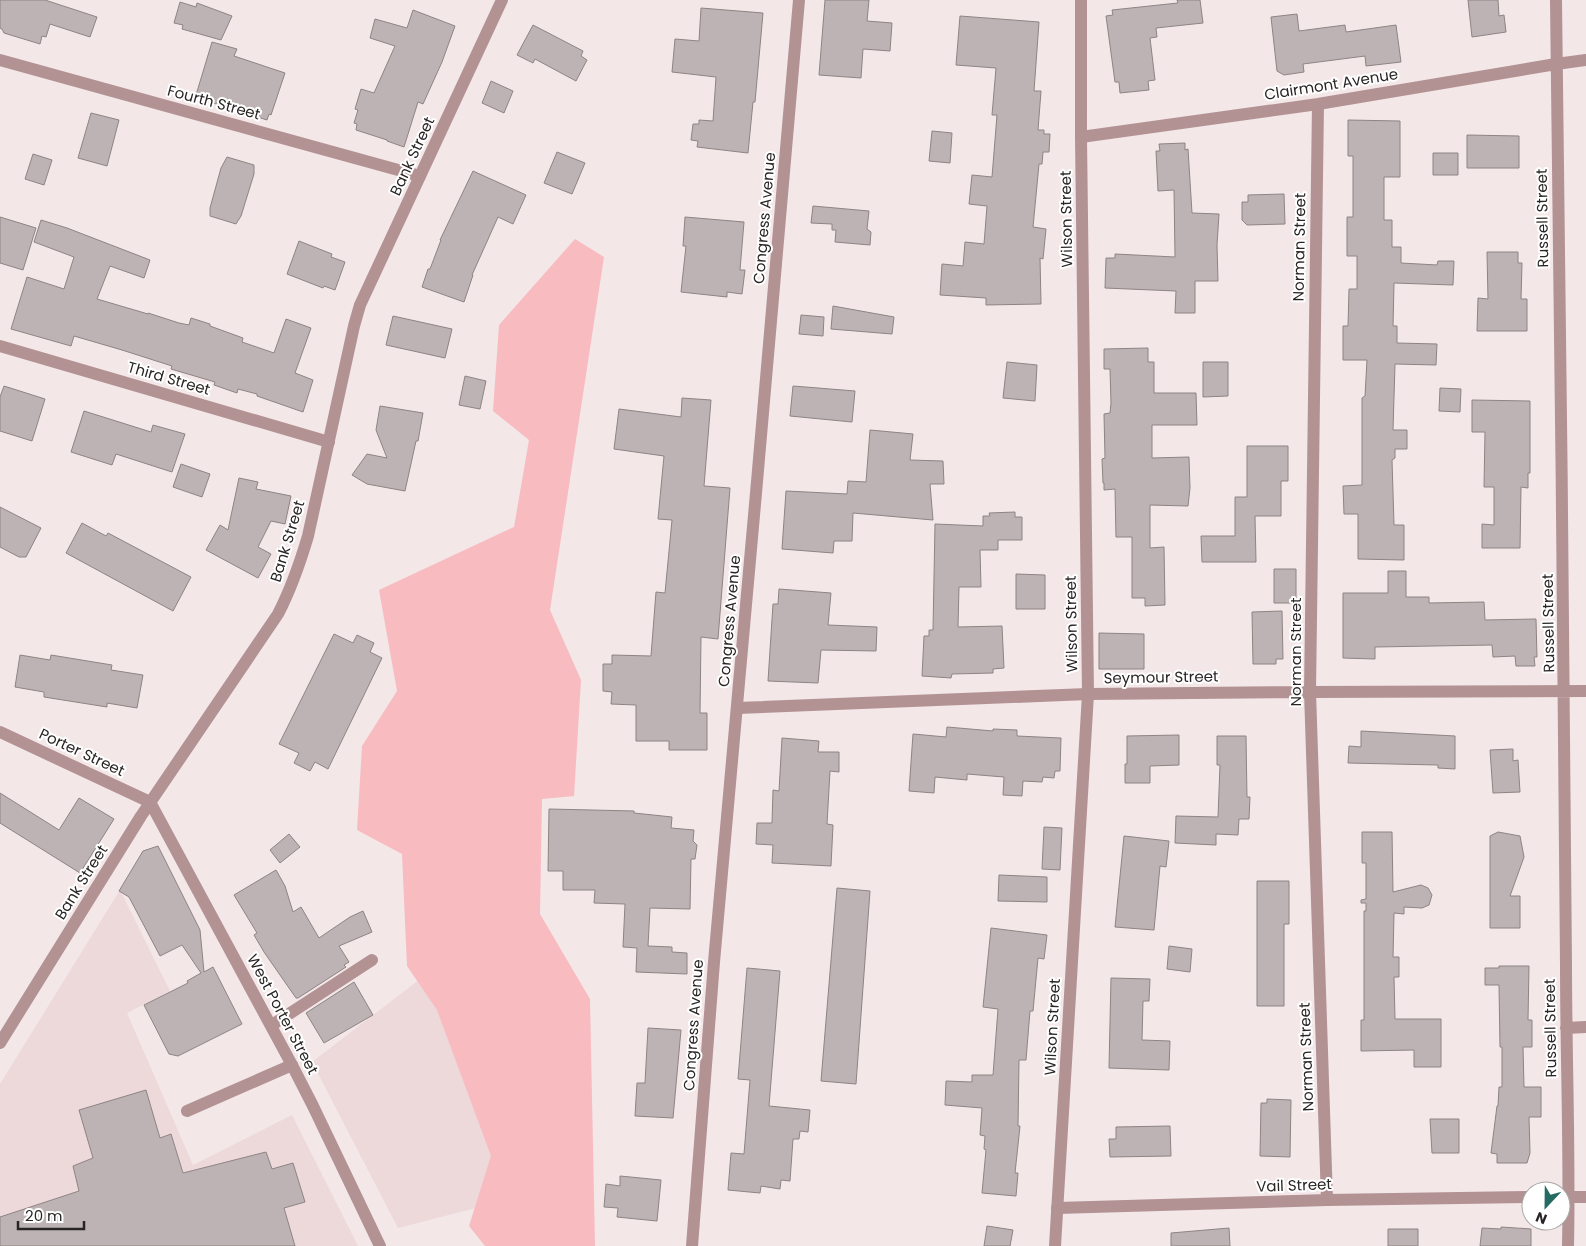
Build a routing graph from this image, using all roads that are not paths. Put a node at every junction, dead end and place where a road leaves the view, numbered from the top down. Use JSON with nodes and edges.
{"nodes":[{"id":1,"x":502,"y":0,"type":"edge"},
{"id":2,"x":799,"y":0,"type":"edge"},
{"id":3,"x":1082,"y":0,"type":"edge"},
{"id":4,"x":1556,"y":0,"type":"edge"},
{"id":5,"x":0,"y":60,"type":"edge"},
{"id":6,"x":1586,"y":60,"type":"edge"},
{"id":7,"x":1556,"y":64,"type":"junction"},
{"id":8,"x":1318,"y":104,"type":"junction"},
{"id":9,"x":1081,"y":138,"type":"junction"},
{"id":10,"x":420,"y":176,"type":"junction"},
{"id":11,"x":0,"y":346,"type":"edge"},
{"id":12,"x":329,"y":442,"type":"junction"},
{"id":13,"x":1310,"y":692,"type":"junction"},
{"id":14,"x":1565,"y":692,"type":"junction"},
{"id":15,"x":1586,"y":692,"type":"edge"},
{"id":16,"x":1088,"y":694,"type":"junction"},
{"id":17,"x":737,"y":708,"type":"junction"},
{"id":18,"x":0,"y":732,"type":"edge"},
{"id":19,"x":150,"y":802,"type":"junction"},
{"id":20,"x":372,"y":960,"type":"dead end"},
{"id":21,"x":272,"y":1025,"type":"junction"},
{"id":22,"x":1566,"y":1028,"type":"junction"},
{"id":23,"x":1586,"y":1028,"type":"edge"},
{"id":24,"x":0,"y":1043,"type":"edge"},
{"id":25,"x":292,"y":1065,"type":"junction"},
{"id":26,"x":187,"y":1111,"type":"dead end"},
{"id":27,"x":1565,"y":1181,"type":"edge"},
{"id":28,"x":1521,"y":1197,"type":"edge"},
{"id":29,"x":1571,"y":1197,"type":"edge"},
{"id":30,"x":1586,"y":1197,"type":"edge"},
{"id":31,"x":1327,"y":1200,"type":"junction"},
{"id":32,"x":1057,"y":1208,"type":"junction"},
{"id":33,"x":1567,"y":1231,"type":"edge"},
{"id":34,"x":380,"y":1246,"type":"edge"},
{"id":35,"x":692,"y":1246,"type":"edge"},
{"id":36,"x":1055,"y":1246,"type":"edge"},
{"id":37,"x":1568,"y":1246,"type":"edge"}],
"edges":[{"from":1,"to":10,"type":"street","name":"Bank Street"},
{"from":2,"to":17,"type":"street","name":"Congress Avenue"},
{"from":3,"to":9,"type":"street","name":"Wilson Street"},
{"from":4,"to":7,"type":"street","name":"Russell Street"},
{"from":5,"to":10,"type":"street","name":"Fourth Street"},
{"from":6,"to":7,"type":"street","name":"Clairmont Avenue"},
{"from":7,"to":8,"type":"street","name":"Clairmont Avenue"},
{"from":7,"to":14,"type":"street","name":"Russell Street"},
{"from":8,"to":9,"type":"street","name":"Clairmont Avenue"},
{"from":8,"to":13,"type":"street","name":"Norman Street"},
{"from":9,"to":16,"type":"street","name":"Wilson Street"},
{"from":10,"to":12,"type":"street","name":"Bank Street"},
{"from":11,"to":12,"type":"street","name":"Third Street"},
{"from":12,"to":19,"type":"street","name":"Bank Street"},
{"from":13,"to":14,"type":"street","name":"Seymour Street"},
{"from":13,"to":16,"type":"street","name":"Seymour Street"},
{"from":13,"to":31,"type":"street","name":"Norman Street"},
{"from":14,"to":15,"type":"street","name":"Seymour Street"},
{"from":14,"to":22,"type":"street","name":"Russell Street"},
{"from":16,"to":17,"type":"street","name":"Seymour Street"},
{"from":16,"to":32,"type":"street","name":"Wilson Street"},
{"from":17,"to":35,"type":"street","name":"Congress Avenue"},
{"from":18,"to":19,"type":"street","name":"Porter Street"},
{"from":19,"to":21,"type":"street","name":"West Porter Street"},
{"from":19,"to":24,"type":"street","name":"Bank Street"},
{"from":20,"to":21,"type":"street"},
{"from":21,"to":25,"type":"street","name":"West Porter Street"},
{"from":22,"to":23,"type":"street"},
{"from":22,"to":27,"type":"street","name":"Russell Street"},
{"from":25,"to":26,"type":"street"},
{"from":25,"to":34,"type":"street","name":"West Porter Street"},
{"from":28,"to":31,"type":"street","name":"Vail Street"},
{"from":29,"to":30,"type":"street"},
{"from":31,"to":32,"type":"street","name":"Vail Street"},
{"from":32,"to":36,"type":"street","name":"Wilson Street"},
{"from":33,"to":37,"type":"street","name":"Russell Street"}]}
